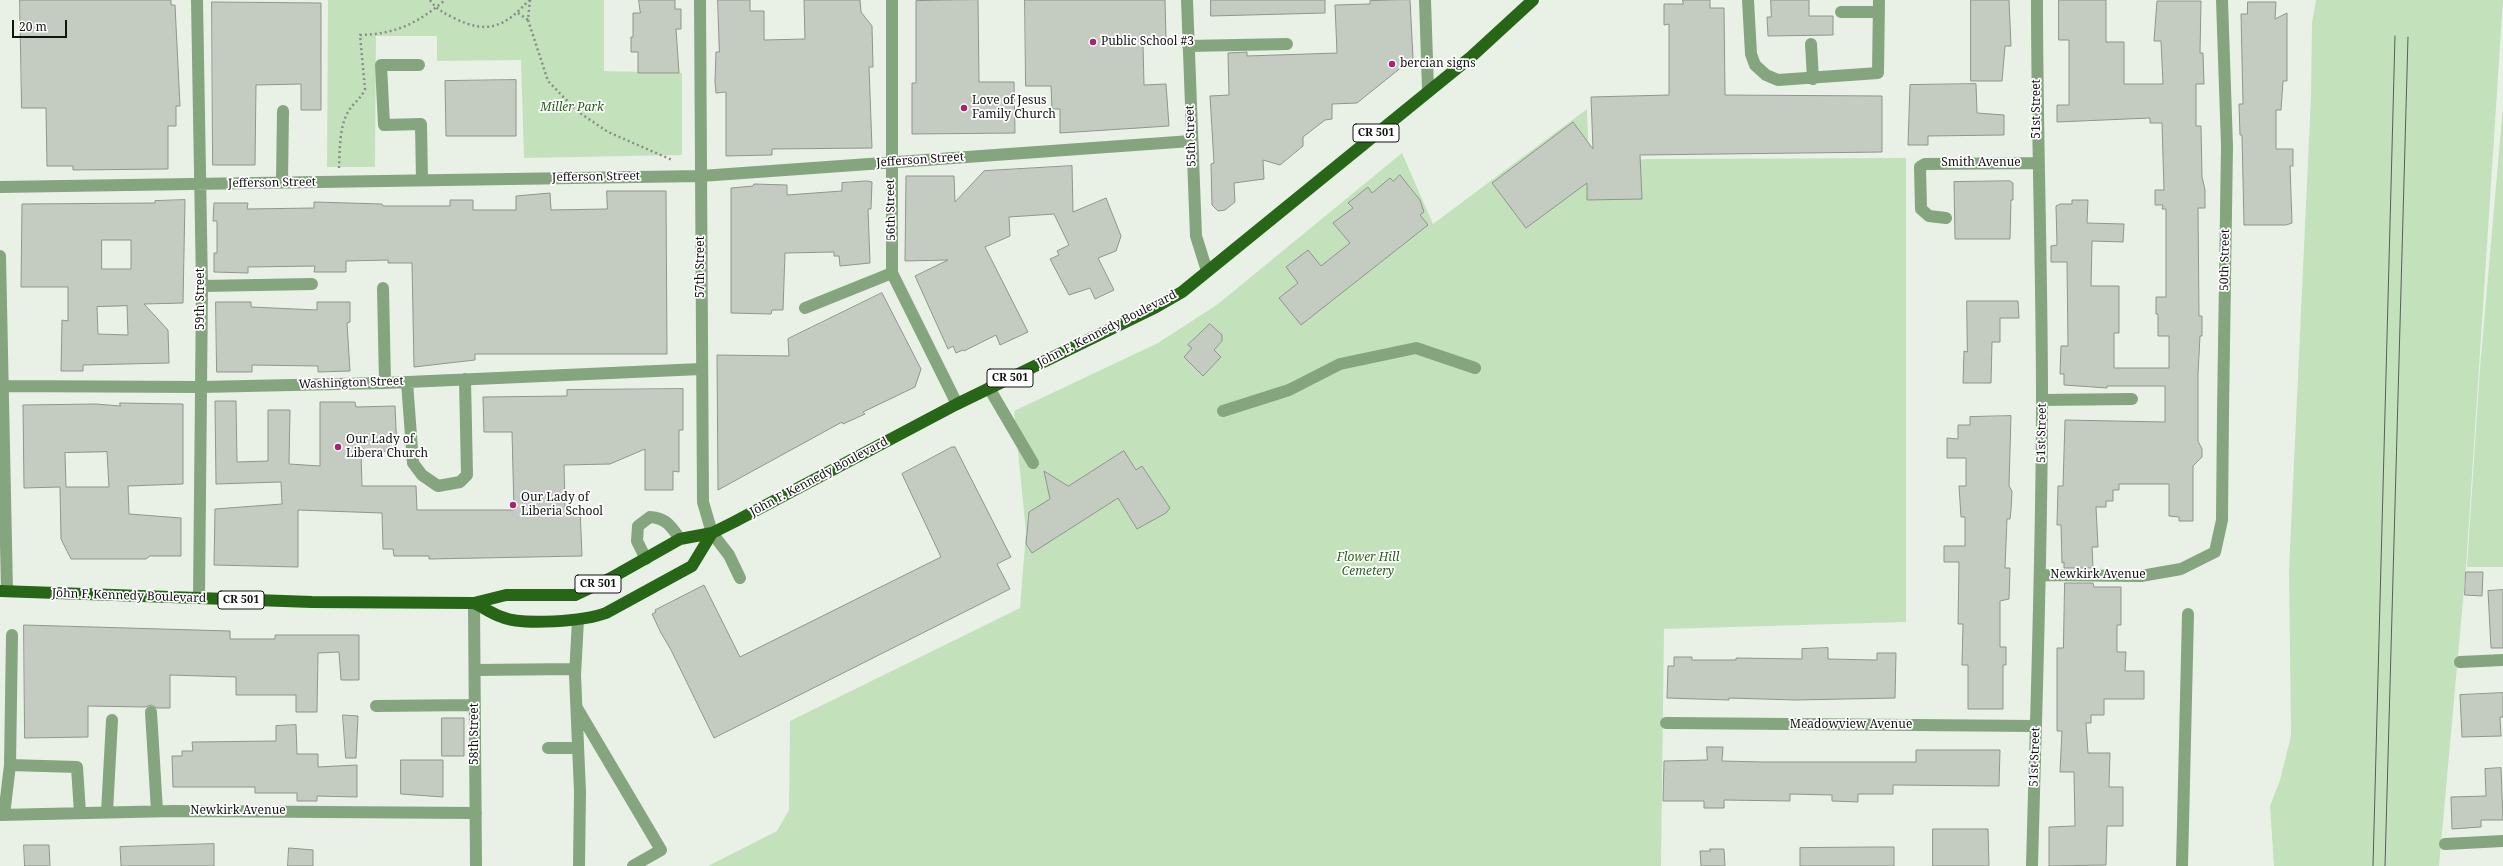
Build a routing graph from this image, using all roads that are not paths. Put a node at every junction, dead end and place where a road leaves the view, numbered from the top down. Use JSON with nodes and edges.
{"nodes":[{"id":1,"x":197,"y":0,"type":"edge"},
{"id":2,"x":700,"y":0,"type":"edge"},
{"id":3,"x":892,"y":0,"type":"edge"},
{"id":4,"x":1187,"y":0,"type":"edge"},
{"id":5,"x":1426,"y":0,"type":"edge"},
{"id":6,"x":1533,"y":0,"type":"edge"},
{"id":7,"x":1748,"y":0,"type":"edge"},
{"id":8,"x":2037,"y":0,"type":"edge"},
{"id":9,"x":2222,"y":0,"type":"edge"},
{"id":10,"x":1879,"y":6,"type":"edge"},
{"id":11,"x":1841,"y":12,"type":"dead end"},
{"id":12,"x":1287,"y":44,"type":"dead end"},
{"id":13,"x":1811,"y":44,"type":"dead end"},
{"id":14,"x":1188,"y":46,"type":"junction"},
{"id":15,"x":419,"y":65,"type":"dead end"},
{"id":16,"x":1813,"y":79,"type":"junction"},
{"id":17,"x":1428,"y":89,"type":"junction"},
{"id":18,"x":283,"y":111,"type":"dead end"},
{"id":19,"x":1191,"y":141,"type":"junction"},
{"id":20,"x":890,"y":163,"type":"junction"},
{"id":21,"x":2037,"y":163,"type":"junction"},
{"id":22,"x":701,"y":176,"type":"junction"},
{"id":23,"x":422,"y":180,"type":"junction"},
{"id":24,"x":282,"y":182,"type":"junction"},
{"id":25,"x":199,"y":184,"type":"junction"},
{"id":26,"x":0,"y":187,"type":"edge"},
{"id":27,"x":1946,"y":218,"type":"dead end"},
{"id":28,"x":0,"y":256,"type":"edge"},
{"id":29,"x":1207,"y":271,"type":"junction"},
{"id":30,"x":892,"y":274,"type":"junction"},
{"id":31,"x":312,"y":284,"type":"dead end"},
{"id":32,"x":202,"y":286,"type":"junction"},
{"id":33,"x":383,"y":288,"type":"dead end"},
{"id":34,"x":805,"y":308,"type":"dead end"},
{"id":35,"x":1476,"y":368,"type":"dead end"},
{"id":36,"x":701,"y":369,"type":"junction"},
{"id":37,"x":465,"y":379,"type":"junction"},
{"id":38,"x":407,"y":382,"type":"junction"},
{"id":39,"x":385,"y":383,"type":"junction"},
{"id":40,"x":1,"y":386,"type":"edge"},
{"id":41,"x":201,"y":387,"type":"junction"},
{"id":42,"x":989,"y":388,"type":"junction"},
{"id":43,"x":2132,"y":399,"type":"dead end"},
{"id":44,"x":2042,"y":400,"type":"junction"},
{"id":45,"x":957,"y":404,"type":"junction"},
{"id":46,"x":1223,"y":411,"type":"dead end"},
{"id":47,"x":1033,"y":463,"type":"dead end"},
{"id":48,"x":2222,"y":520,"type":"joint"},
{"id":49,"x":712,"y":533,"type":"junction"},
{"id":50,"x":680,"y":539,"type":"junction"},
{"id":51,"x":646,"y":559,"type":"junction"},
{"id":52,"x":2040,"y":575,"type":"junction"},
{"id":53,"x":740,"y":578,"type":"dead end"},
{"id":54,"x":4,"y":591,"type":"edge"},
{"id":55,"x":199,"y":598,"type":"junction"},
{"id":56,"x":474,"y":603,"type":"junction"},
{"id":57,"x":2188,"y":614,"type":"dead end"},
{"id":58,"x":578,"y":620,"type":"junction"},
{"id":59,"x":12,"y":635,"type":"dead end"},
{"id":60,"x":2503,"y":660,"type":"edge"},
{"id":61,"x":2460,"y":662,"type":"dead end"},
{"id":62,"x":576,"y":669,"type":"junction"},
{"id":63,"x":475,"y":670,"type":"junction"},
{"id":64,"x":475,"y":705,"type":"junction"},
{"id":65,"x":376,"y":706,"type":"dead end"},
{"id":66,"x":576,"y":706,"type":"junction"},
{"id":67,"x":151,"y":712,"type":"dead end"},
{"id":68,"x":112,"y":720,"type":"dead end"},
{"id":69,"x":1666,"y":723,"type":"dead end"},
{"id":70,"x":2036,"y":726,"type":"junction"},
{"id":71,"x":548,"y":748,"type":"dead end"},
{"id":72,"x":577,"y":748,"type":"junction"},
{"id":73,"x":10,"y":765,"type":"junction"},
{"id":74,"x":157,"y":811,"type":"junction"},
{"id":75,"x":107,"y":812,"type":"junction"},
{"id":76,"x":80,"y":813,"type":"junction"},
{"id":77,"x":476,"y":813,"type":"junction"},
{"id":78,"x":2,"y":815,"type":"edge"},
{"id":79,"x":2503,"y":841,"type":"edge"},
{"id":80,"x":2445,"y":844,"type":"dead end"},
{"id":81,"x":476,"y":866,"type":"edge"},
{"id":82,"x":579,"y":866,"type":"edge"},
{"id":83,"x":633,"y":866,"type":"edge"},
{"id":84,"x":2032,"y":866,"type":"edge"},
{"id":85,"x":2182,"y":866,"type":"edge"}],
"edges":[{"from":1,"to":25,"type":"street","name":"59th Street"},
{"from":2,"to":22,"type":"street","name":"57th Street"},
{"from":3,"to":20,"type":"street","name":"56th Street"},
{"from":4,"to":14,"type":"street","name":"55th Street"},
{"from":5,"to":17,"type":"street"},
{"from":6,"to":17,"type":"main road","name":"John F. Kennedy Boulevard","number":"CR 501"},
{"from":7,"to":16,"type":"street"},
{"from":8,"to":21,"type":"street","name":"51st Street"},
{"from":9,"to":48,"type":"street","name":"50th Street"},
{"from":10,"to":11,"type":"street"},
{"from":10,"to":16,"type":"street"},
{"from":12,"to":14,"type":"street"},
{"from":13,"to":16,"type":"street"},
{"from":14,"to":19,"type":"street","name":"55th Street"},
{"from":15,"to":23,"type":"street"},
{"from":17,"to":29,"type":"main road","name":"John F. Kennedy Boulevard","number":"CR 501"},
{"from":18,"to":24,"type":"street"},
{"from":19,"to":20,"type":"street","name":"Jefferson Street"},
{"from":19,"to":29,"type":"street","name":"55th Street"},
{"from":20,"to":22,"type":"street","name":"Jefferson Street"},
{"from":20,"to":30,"type":"street","name":"56th Street"},
{"from":21,"to":27,"type":"street","name":"Smith Avenue"},
{"from":21,"to":44,"type":"street","name":"51st Street"},
{"from":22,"to":23,"type":"street","name":"Jefferson Street"},
{"from":22,"to":36,"type":"street","name":"57th Street"},
{"from":23,"to":24,"type":"street","name":"Jefferson Street"},
{"from":24,"to":25,"type":"street","name":"Jefferson Street"},
{"from":25,"to":26,"type":"street","name":"Jefferson Street"},
{"from":25,"to":32,"type":"street","name":"59th Street"},
{"from":28,"to":40,"type":"street"},
{"from":29,"to":42,"type":"main road","name":"John F. Kennedy Boulevard","number":"CR 501"},
{"from":30,"to":34,"type":"street"},
{"from":30,"to":45,"type":"street","name":"56th Street"},
{"from":31,"to":32,"type":"street"},
{"from":32,"to":41,"type":"street","name":"59th Street"},
{"from":33,"to":39,"type":"street"},
{"from":35,"to":46,"type":"street"},
{"from":36,"to":37,"type":"street","name":"Washington Street"},
{"from":36,"to":49,"type":"street","name":"57th Street"},
{"from":37,"to":38,"type":"street","name":"Washington Street"},
{"from":37,"to":38,"type":"street"},
{"from":38,"to":39,"type":"street","name":"Washington Street"},
{"from":39,"to":41,"type":"street","name":"Washington Street"},
{"from":40,"to":41,"type":"street","name":"Washington Street"},
{"from":40,"to":54,"type":"street"},
{"from":41,"to":55,"type":"street","name":"59th Street"},
{"from":42,"to":45,"type":"main road","name":"John F. Kennedy Boulevard","number":"CR 501"},
{"from":42,"to":47,"type":"street"},
{"from":43,"to":44,"type":"street"},
{"from":44,"to":52,"type":"street","name":"51st Street"},
{"from":45,"to":49,"type":"main road","name":"John F. Kennedy Boulevard","number":"CR 501"},
{"from":48,"to":52,"type":"street","name":"Newkirk Avenue"},
{"from":49,"to":50,"type":"main road","name":"John F. Kennedy Boulevard","number":"CR 501"},
{"from":49,"to":53,"type":"street"},
{"from":49,"to":58,"type":"main road","name":"John F. Kennedy Boulevard","number":"CR 501"},
{"from":50,"to":51,"type":"main road","name":"John F. Kennedy Boulevard","number":"CR 501"},
{"from":50,"to":51,"type":"street"},
{"from":51,"to":56,"type":"main road","name":"John F. Kennedy Boulevard","number":"CR 501"},
{"from":52,"to":70,"type":"street","name":"51st Street"},
{"from":54,"to":55,"type":"main road","name":"John F. Kennedy Boulevard","number":"CR 501"},
{"from":55,"to":56,"type":"main road","name":"John F. Kennedy Boulevard","number":"CR 501"},
{"from":56,"to":58,"type":"main road","name":"John F. Kennedy Boulevard","number":"CR 501"},
{"from":56,"to":63,"type":"street","name":"58th Street"},
{"from":57,"to":85,"type":"street"},
{"from":58,"to":62,"type":"street"},
{"from":59,"to":73,"type":"street"},
{"from":60,"to":61,"type":"street"},
{"from":62,"to":63,"type":"street"},
{"from":62,"to":66,"type":"street"},
{"from":63,"to":64,"type":"street","name":"58th Street"},
{"from":64,"to":65,"type":"street"},
{"from":64,"to":77,"type":"street","name":"58th Street"},
{"from":66,"to":72,"type":"street"},
{"from":66,"to":83,"type":"street"},
{"from":67,"to":74,"type":"street"},
{"from":68,"to":75,"type":"street"},
{"from":69,"to":70,"type":"street","name":"Meadowview Avenue"},
{"from":70,"to":84,"type":"street","name":"51st Street"},
{"from":71,"to":72,"type":"street"},
{"from":72,"to":82,"type":"street"},
{"from":73,"to":76,"type":"street"},
{"from":73,"to":78,"type":"street"},
{"from":74,"to":75,"type":"street","name":"Newkirk Avenue"},
{"from":74,"to":77,"type":"street","name":"Newkirk Avenue"},
{"from":75,"to":76,"type":"street","name":"Newkirk Avenue"},
{"from":76,"to":78,"type":"street","name":"Newkirk Avenue"},
{"from":77,"to":81,"type":"street","name":"58th Street"},
{"from":79,"to":80,"type":"street"}]}
